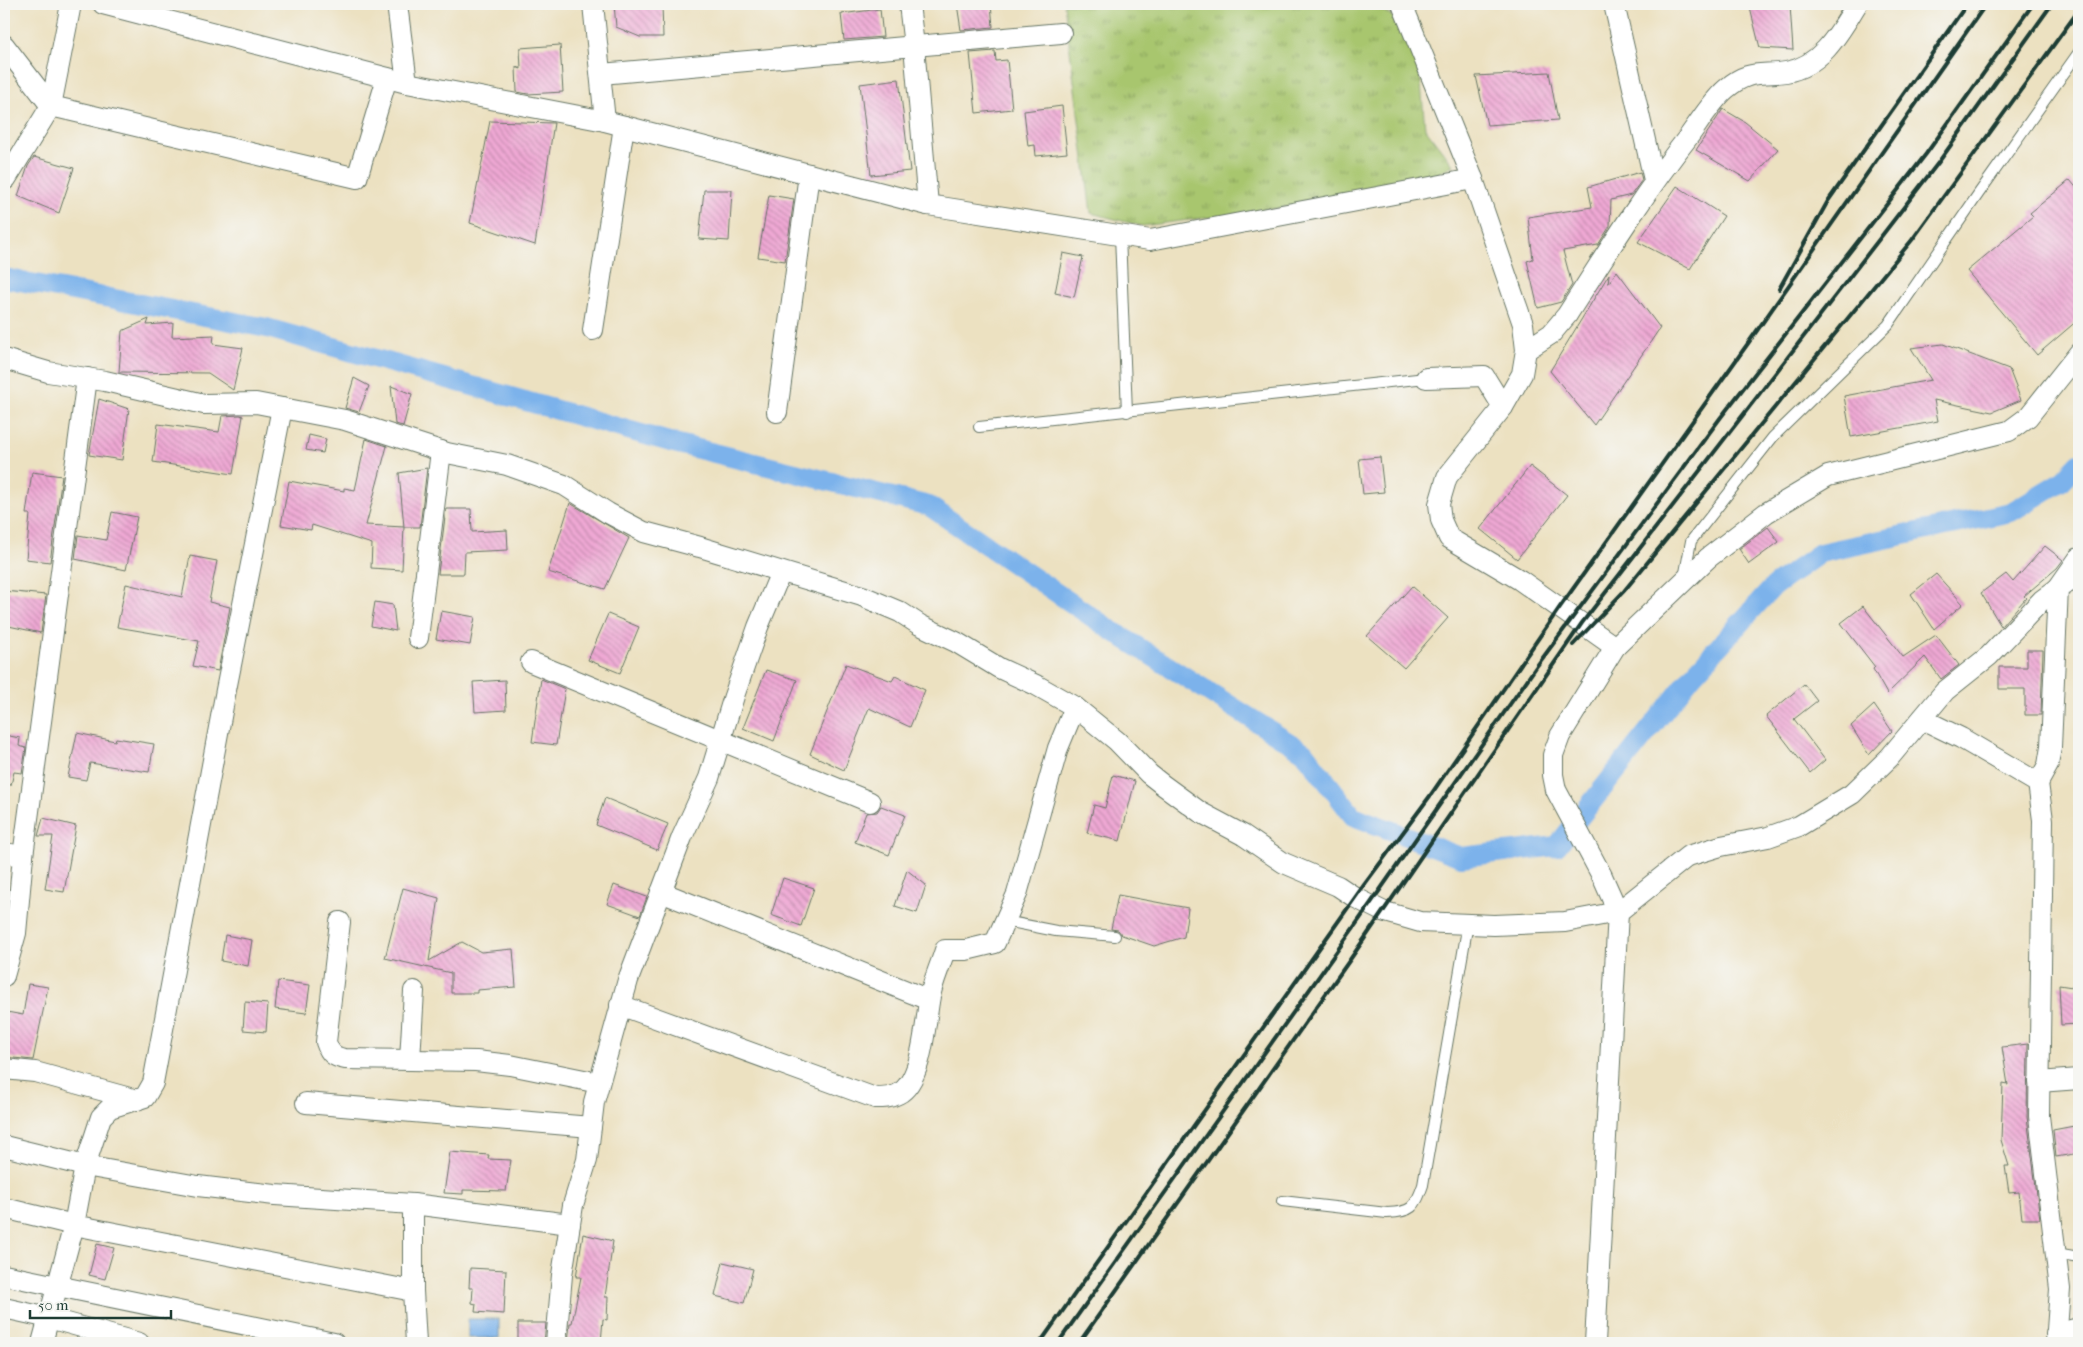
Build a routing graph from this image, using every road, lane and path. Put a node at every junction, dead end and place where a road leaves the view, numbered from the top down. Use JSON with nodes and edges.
{"nodes":[{"id":1,"x":70,"y":4,"type":"edge"},
{"id":2,"x":103,"y":4,"type":"edge"},
{"id":3,"x":397,"y":4,"type":"edge"},
{"id":4,"x":593,"y":4,"type":"edge"},
{"id":5,"x":909,"y":4,"type":"edge"},
{"id":6,"x":1405,"y":4,"type":"edge"},
{"id":7,"x":1614,"y":4,"type":"edge"},
{"id":8,"x":1857,"y":4,"type":"edge"},
{"id":9,"x":1061,"y":33,"type":"dead end"},
{"id":10,"x":4,"y":45,"type":"edge"},
{"id":11,"x":914,"y":46,"type":"junction"},
{"id":12,"x":2079,"y":52,"type":"edge"},
{"id":13,"x":601,"y":74,"type":"junction"},
{"id":14,"x":387,"y":78,"type":"junction"},
{"id":15,"x":407,"y":83,"type":"junction"},
{"id":16,"x":51,"y":106,"type":"junction"},
{"id":17,"x":614,"y":123,"type":"junction"},
{"id":18,"x":809,"y":174,"type":"junction"},
{"id":19,"x":1473,"y":178,"type":"junction"},
{"id":20,"x":6,"y":180,"type":"dead end"},
{"id":21,"x":1654,"y":180,"type":"junction"},
{"id":22,"x":928,"y":206,"type":"junction"},
{"id":23,"x":1120,"y":235,"type":"junction"},
{"id":24,"x":593,"y":330,"type":"dead end"},
{"id":25,"x":1526,"y":350,"type":"junction"},
{"id":26,"x":2079,"y":353,"type":"edge"},
{"id":27,"x":4,"y":360,"type":"edge"},
{"id":28,"x":87,"y":378,"type":"junction"},
{"id":29,"x":1426,"y":378,"type":"joint"},
{"id":30,"x":1503,"y":407,"type":"junction"},
{"id":31,"x":282,"y":408,"type":"junction"},
{"id":32,"x":777,"y":412,"type":"dead end"},
{"id":33,"x":1127,"y":412,"type":"junction"},
{"id":34,"x":979,"y":427,"type":"dead end"},
{"id":35,"x":441,"y":451,"type":"junction"},
{"id":36,"x":2079,"y":558,"type":"edge"},
{"id":37,"x":780,"y":572,"type":"junction"},
{"id":38,"x":2079,"y":577,"type":"edge"},
{"id":39,"x":1683,"y":581,"type":"junction"},
{"id":40,"x":2058,"y":588,"type":"junction"},
{"id":41,"x":418,"y":638,"type":"dead end"},
{"id":42,"x":1615,"y":648,"type":"junction"},
{"id":43,"x":531,"y":662,"type":"dead end"},
{"id":44,"x":1075,"y":707,"type":"junction"},
{"id":45,"x":1922,"y":720,"type":"junction"},
{"id":46,"x":720,"y":740,"type":"junction"},
{"id":47,"x":2038,"y":783,"type":"junction"},
{"id":48,"x":870,"y":802,"type":"dead end"},
{"id":49,"x":13,"y":854,"type":"edge"},
{"id":50,"x":661,"y":892,"type":"junction"},
{"id":51,"x":1618,"y":912,"type":"junction"},
{"id":52,"x":1005,"y":921,"type":"junction"},
{"id":53,"x":340,"y":922,"type":"dead end"},
{"id":54,"x":1468,"y":923,"type":"junction"},
{"id":55,"x":1115,"y":936,"type":"dead end"},
{"id":56,"x":4,"y":976,"type":"edge"},
{"id":57,"x":414,"y":990,"type":"dead end"},
{"id":58,"x":929,"y":1000,"type":"junction"},
{"id":59,"x":620,"y":1005,"type":"junction"},
{"id":60,"x":410,"y":1060,"type":"junction"},
{"id":61,"x":4,"y":1069,"type":"edge"},
{"id":62,"x":2079,"y":1080,"type":"edge"},
{"id":63,"x":2039,"y":1082,"type":"junction"},
{"id":64,"x":599,"y":1083,"type":"junction"},
{"id":65,"x":137,"y":1100,"type":"junction"},
{"id":66,"x":306,"y":1103,"type":"dead end"},
{"id":67,"x":591,"y":1127,"type":"junction"},
{"id":68,"x":4,"y":1146,"type":"edge"},
{"id":69,"x":85,"y":1166,"type":"junction"},
{"id":70,"x":1282,"y":1201,"type":"dead end"},
{"id":71,"x":414,"y":1204,"type":"junction"},
{"id":72,"x":4,"y":1208,"type":"edge"},
{"id":73,"x":570,"y":1224,"type":"junction"},
{"id":74,"x":74,"y":1225,"type":"junction"},
{"id":75,"x":2056,"y":1253,"type":"junction"},
{"id":76,"x":2079,"y":1257,"type":"edge"},
{"id":77,"x":4,"y":1275,"type":"edge"},
{"id":78,"x":57,"y":1288,"type":"junction"},
{"id":79,"x":412,"y":1291,"type":"junction"},
{"id":80,"x":4,"y":1308,"type":"edge"},
{"id":81,"x":49,"y":1318,"type":"junction"},
{"id":82,"x":2079,"y":1328,"type":"edge"},
{"id":83,"x":2056,"y":1338,"type":"edge"},
{"id":84,"x":42,"y":1343,"type":"edge"},
{"id":85,"x":139,"y":1343,"type":"edge"},
{"id":86,"x":334,"y":1343,"type":"edge"},
{"id":87,"x":416,"y":1343,"type":"edge"},
{"id":88,"x":556,"y":1343,"type":"edge"},
{"id":89,"x":1595,"y":1343,"type":"edge"}],
"edges":[{"from":1,"to":16,"type":"street"},
{"from":2,"to":14,"type":"street"},
{"from":3,"to":15,"type":"street"},
{"from":4,"to":13,"type":"street"},
{"from":5,"to":11,"type":"street"},
{"from":6,"to":19,"type":"street"},
{"from":7,"to":21,"type":"street"},
{"from":8,"to":21,"type":"street"},
{"from":9,"to":11,"type":"street"},
{"from":10,"to":16,"type":"street"},
{"from":11,"to":13,"type":"street"},
{"from":11,"to":22,"type":"street"},
{"from":12,"to":39,"type":"lane"},
{"from":13,"to":17,"type":"street"},
{"from":14,"to":15,"type":"street"},
{"from":14,"to":16,"type":"street"},
{"from":15,"to":17,"type":"street"},
{"from":16,"to":20,"type":"street"},
{"from":17,"to":18,"type":"street"},
{"from":17,"to":24,"type":"street"},
{"from":18,"to":22,"type":"street"},
{"from":18,"to":32,"type":"street"},
{"from":19,"to":23,"type":"street"},
{"from":19,"to":25,"type":"street"},
{"from":21,"to":25,"type":"street"},
{"from":22,"to":23,"type":"street"},
{"from":23,"to":33,"type":"lane"},
{"from":25,"to":30,"type":"street"},
{"from":26,"to":39,"type":"street"},
{"from":27,"to":28,"type":"street"},
{"from":28,"to":31,"type":"street"},
{"from":28,"to":49,"type":"street"},
{"from":29,"to":30,"type":"street"},
{"from":29,"to":33,"type":"lane"},
{"from":30,"to":42,"type":"street"},
{"from":31,"to":35,"type":"street"},
{"from":31,"to":65,"type":"street"},
{"from":33,"to":34,"type":"lane"},
{"from":35,"to":37,"type":"street"},
{"from":35,"to":41,"type":"street"},
{"from":36,"to":40,"type":"street"},
{"from":37,"to":44,"type":"street"},
{"from":37,"to":46,"type":"street"},
{"from":38,"to":40,"type":"street"},
{"from":39,"to":42,"type":"street"},
{"from":40,"to":45,"type":"street"},
{"from":40,"to":47,"type":"street"},
{"from":42,"to":51,"type":"street"},
{"from":43,"to":46,"type":"street"},
{"from":44,"to":52,"type":"street"},
{"from":44,"to":54,"type":"street"},
{"from":45,"to":47,"type":"street"},
{"from":45,"to":51,"type":"street"},
{"from":46,"to":48,"type":"street"},
{"from":46,"to":50,"type":"street"},
{"from":47,"to":63,"type":"street"},
{"from":49,"to":56,"type":"street"},
{"from":50,"to":58,"type":"street"},
{"from":50,"to":59,"type":"street"},
{"from":51,"to":54,"type":"street"},
{"from":51,"to":89,"type":"street"},
{"from":52,"to":55,"type":"lane"},
{"from":52,"to":58,"type":"street"},
{"from":53,"to":60,"type":"street"},
{"from":54,"to":70,"type":"lane"},
{"from":57,"to":60,"type":"street"},
{"from":58,"to":59,"type":"street"},
{"from":59,"to":64,"type":"street"},
{"from":60,"to":64,"type":"street"},
{"from":61,"to":65,"type":"street"},
{"from":62,"to":63,"type":"street"},
{"from":63,"to":75,"type":"street"},
{"from":64,"to":67,"type":"street"},
{"from":65,"to":69,"type":"street"},
{"from":66,"to":67,"type":"street"},
{"from":67,"to":73,"type":"street"},
{"from":68,"to":69,"type":"street"},
{"from":69,"to":71,"type":"street"},
{"from":69,"to":74,"type":"street"},
{"from":71,"to":73,"type":"street"},
{"from":71,"to":79,"type":"street"},
{"from":72,"to":74,"type":"street"},
{"from":73,"to":88,"type":"street"},
{"from":74,"to":78,"type":"street"},
{"from":74,"to":79,"type":"street"},
{"from":75,"to":76,"type":"lane"},
{"from":75,"to":83,"type":"street"},
{"from":77,"to":78,"type":"street"},
{"from":78,"to":81,"type":"street"},
{"from":78,"to":86,"type":"street"},
{"from":79,"to":87,"type":"street"},
{"from":80,"to":81,"type":"street"},
{"from":81,"to":84,"type":"street"},
{"from":81,"to":85,"type":"street"},
{"from":82,"to":83,"type":"street"}]}
